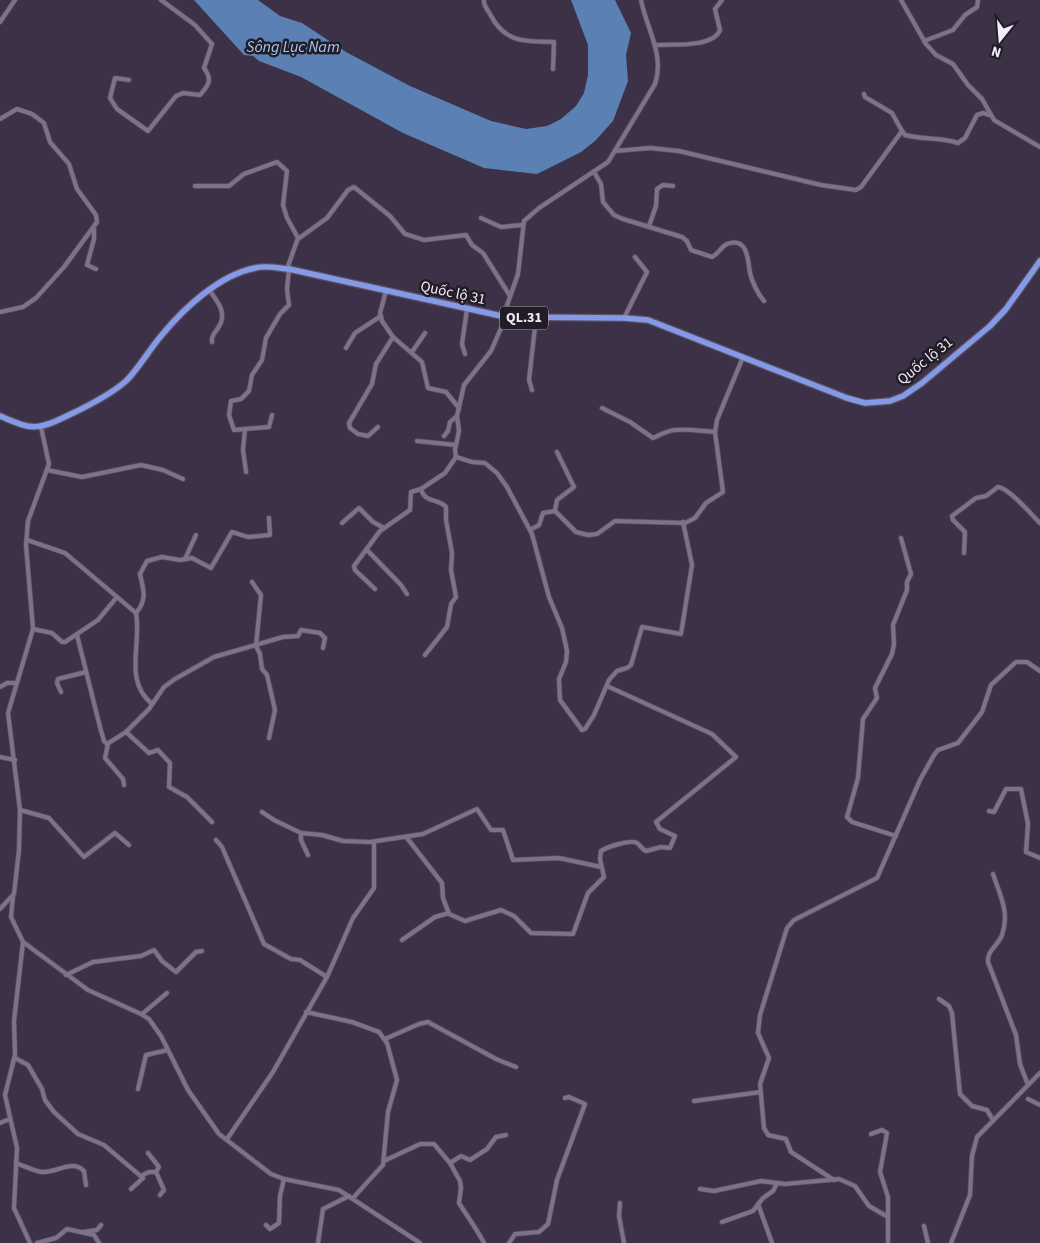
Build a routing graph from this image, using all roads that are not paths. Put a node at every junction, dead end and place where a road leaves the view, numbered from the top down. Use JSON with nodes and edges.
{"nodes":[{"id":1,"x":15,"y":0,"type":"edge"},
{"id":2,"x":161,"y":0,"type":"edge"},
{"id":3,"x":484,"y":0,"type":"edge"},
{"id":4,"x":641,"y":0,"type":"edge"},
{"id":5,"x":722,"y":0,"type":"edge"},
{"id":6,"x":901,"y":0,"type":"edge"},
{"id":7,"x":978,"y":0,"type":"edge"},
{"id":8,"x":0,"y":22,"type":"edge"},
{"id":9,"x":924,"y":41,"type":"junction"},
{"id":10,"x":656,"y":45,"type":"junction"},
{"id":11,"x":553,"y":69,"type":"dead end"},
{"id":12,"x":129,"y":80,"type":"dead end"},
{"id":13,"x":864,"y":94,"type":"dead end"},
{"id":14,"x":990,"y":115,"type":"junction"},
{"id":15,"x":0,"y":119,"type":"edge"},
{"id":16,"x":902,"y":131,"type":"junction"},
{"id":17,"x":1040,"y":147,"type":"edge"},
{"id":18,"x":615,"y":151,"type":"junction"},
{"id":19,"x":594,"y":172,"type":"junction"},
{"id":20,"x":195,"y":186,"type":"dead end"},
{"id":21,"x":673,"y":186,"type":"dead end"},
{"id":22,"x":482,"y":218,"type":"dead end"},
{"id":23,"x":522,"y":225,"type":"junction"},
{"id":24,"x":649,"y":226,"type":"junction"},
{"id":25,"x":94,"y":229,"type":"junction"},
{"id":26,"x":298,"y":239,"type":"junction"},
{"id":27,"x":635,"y":257,"type":"dead end"},
{"id":28,"x":1040,"y":261,"type":"edge"},
{"id":29,"x":96,"y":269,"type":"dead end"},
{"id":30,"x":288,"y":269,"type":"junction"},
{"id":31,"x":210,"y":291,"type":"junction"},
{"id":32,"x":386,"y":291,"type":"junction"},
{"id":33,"x":510,"y":296,"type":"junction"},
{"id":34,"x":764,"y":301,"type":"dead end"},
{"id":35,"x":467,"y":309,"type":"junction"},
{"id":36,"x":0,"y":312,"type":"edge"},
{"id":37,"x":381,"y":316,"type":"junction"},
{"id":38,"x":504,"y":317,"type":"junction"},
{"id":39,"x":536,"y":318,"type":"junction"},
{"id":40,"x":624,"y":318,"type":"junction"},
{"id":41,"x":425,"y":333,"type":"dead end"},
{"id":42,"x":393,"y":337,"type":"junction"},
{"id":43,"x":212,"y":342,"type":"dead end"},
{"id":44,"x":346,"y":348,"type":"dead end"},
{"id":45,"x":412,"y":352,"type":"junction"},
{"id":46,"x":465,"y":354,"type":"dead end"},
{"id":47,"x":744,"y":356,"type":"junction"},
{"id":48,"x":532,"y":390,"type":"dead end"},
{"id":49,"x":459,"y":408,"type":"junction"},
{"id":50,"x":602,"y":408,"type":"dead end"},
{"id":51,"x":272,"y":415,"type":"dead end"},
{"id":52,"x":0,"y":416,"type":"edge"},
{"id":53,"x":457,"y":416,"type":"junction"},
{"id":54,"x":41,"y":427,"type":"junction"},
{"id":55,"x":378,"y":427,"type":"dead end"},
{"id":56,"x":245,"y":429,"type":"junction"},
{"id":57,"x":715,"y":432,"type":"junction"},
{"id":58,"x":444,"y":436,"type":"dead end"},
{"id":59,"x":417,"y":441,"type":"dead end"},
{"id":60,"x":456,"y":444,"type":"junction"},
{"id":61,"x":557,"y":452,"type":"dead end"},
{"id":62,"x":456,"y":457,"type":"junction"},
{"id":63,"x":47,"y":470,"type":"junction"},
{"id":64,"x":246,"y":472,"type":"dead end"},
{"id":65,"x":183,"y":479,"type":"dead end"},
{"id":66,"x":421,"y":489,"type":"junction"},
{"id":67,"x":555,"y":511,"type":"junction"},
{"id":68,"x":269,"y":518,"type":"dead end"},
{"id":69,"x":683,"y":522,"type":"junction"},
{"id":70,"x":342,"y":523,"type":"dead end"},
{"id":71,"x":1040,"y":523,"type":"edge"},
{"id":72,"x":384,"y":528,"type":"junction"},
{"id":73,"x":530,"y":530,"type":"junction"},
{"id":74,"x":196,"y":535,"type":"dead end"},
{"id":75,"x":901,"y":538,"type":"dead end"},
{"id":76,"x":27,"y":540,"type":"junction"},
{"id":77,"x":367,"y":550,"type":"junction"},
{"id":78,"x":964,"y":553,"type":"dead end"},
{"id":79,"x":185,"y":559,"type":"junction"},
{"id":80,"x":252,"y":582,"type":"dead end"},
{"id":81,"x":375,"y":589,"type":"dead end"},
{"id":82,"x":406,"y":594,"type":"dead end"},
{"id":83,"x":117,"y":597,"type":"junction"},
{"id":84,"x":136,"y":613,"type":"junction"},
{"id":85,"x":33,"y":630,"type":"junction"},
{"id":86,"x":77,"y":635,"type":"junction"},
{"id":87,"x":256,"y":646,"type":"junction"},
{"id":88,"x":323,"y":648,"type":"dead end"},
{"id":89,"x":426,"y":654,"type":"dead end"},
{"id":90,"x":1040,"y":671,"type":"edge"},
{"id":91,"x":86,"y":672,"type":"junction"},
{"id":92,"x":16,"y":683,"type":"junction"},
{"id":93,"x":607,"y":686,"type":"junction"},
{"id":94,"x":0,"y":687,"type":"edge"},
{"id":95,"x":61,"y":692,"type":"dead end"},
{"id":96,"x":152,"y":704,"type":"junction"},
{"id":97,"x":126,"y":732,"type":"junction"},
{"id":98,"x":269,"y":738,"type":"dead end"},
{"id":99,"x":108,"y":744,"type":"junction"},
{"id":100,"x":0,"y":757,"type":"edge"},
{"id":101,"x":15,"y":760,"type":"junction"},
{"id":102,"x":124,"y":785,"type":"dead end"},
{"id":103,"x":20,"y":810,"type":"junction"},
{"id":104,"x":989,"y":811,"type":"dead end"},
{"id":105,"x":262,"y":812,"type":"dead end"},
{"id":106,"x":212,"y":822,"type":"dead end"},
{"id":107,"x":301,"y":833,"type":"junction"},
{"id":108,"x":896,"y":836,"type":"junction"},
{"id":109,"x":407,"y":838,"type":"junction"},
{"id":110,"x":216,"y":840,"type":"dead end"},
{"id":111,"x":374,"y":842,"type":"junction"},
{"id":112,"x":129,"y":845,"type":"dead end"},
{"id":113,"x":308,"y":855,"type":"dead end"},
{"id":114,"x":1040,"y":858,"type":"edge"},
{"id":115,"x":601,"y":867,"type":"junction"},
{"id":116,"x":993,"y":874,"type":"dead end"},
{"id":117,"x":13,"y":896,"type":"junction"},
{"id":118,"x":0,"y":909,"type":"edge"},
{"id":119,"x":449,"y":913,"type":"junction"},
{"id":120,"x":402,"y":940,"type":"dead end"},
{"id":121,"x":23,"y":942,"type":"junction"},
{"id":122,"x":202,"y":951,"type":"dead end"},
{"id":123,"x":66,"y":975,"type":"junction"},
{"id":124,"x":327,"y":977,"type":"junction"},
{"id":125,"x":168,"y":993,"type":"dead end"},
{"id":126,"x":939,"y":999,"type":"dead end"},
{"id":127,"x":306,"y":1012,"type":"junction"},
{"id":128,"x":142,"y":1014,"type":"junction"},
{"id":129,"x":385,"y":1039,"type":"junction"},
{"id":130,"x":168,"y":1050,"type":"junction"},
{"id":131,"x":15,"y":1058,"type":"junction"},
{"id":132,"x":516,"y":1067,"type":"dead end"},
{"id":133,"x":1040,"y":1073,"type":"edge"},
{"id":134,"x":1028,"y":1085,"type":"junction"},
{"id":135,"x":138,"y":1090,"type":"dead end"},
{"id":136,"x":761,"y":1092,"type":"junction"},
{"id":137,"x":5,"y":1096,"type":"junction"},
{"id":138,"x":0,"y":1097,"type":"edge"},
{"id":139,"x":565,"y":1098,"type":"dead end"},
{"id":140,"x":1028,"y":1099,"type":"dead end"},
{"id":141,"x":694,"y":1101,"type":"dead end"},
{"id":142,"x":1040,"y":1105,"type":"edge"},
{"id":143,"x":10,"y":1119,"type":"junction"},
{"id":144,"x":994,"y":1120,"type":"junction"},
{"id":145,"x":0,"y":1123,"type":"edge"},
{"id":146,"x":871,"y":1134,"type":"dead end"},
{"id":147,"x":506,"y":1136,"type":"dead end"},
{"id":148,"x":226,"y":1139,"type":"junction"},
{"id":149,"x":148,"y":1153,"type":"dead end"},
{"id":150,"x":384,"y":1161,"type":"junction"},
{"id":151,"x":16,"y":1163,"type":"junction"},
{"id":152,"x":450,"y":1163,"type":"junction"},
{"id":153,"x":156,"y":1172,"type":"junction"},
{"id":154,"x":141,"y":1176,"type":"junction"},
{"id":155,"x":284,"y":1179,"type":"junction"},
{"id":156,"x":834,"y":1180,"type":"junction"},
{"id":157,"x":777,"y":1183,"type":"junction"},
{"id":158,"x":86,"y":1185,"type":"dead end"},
{"id":159,"x":131,"y":1189,"type":"dead end"},
{"id":160,"x":700,"y":1189,"type":"dead end"},
{"id":161,"x":160,"y":1195,"type":"dead end"},
{"id":162,"x":351,"y":1197,"type":"junction"},
{"id":163,"x":620,"y":1203,"type":"dead end"},
{"id":164,"x":758,"y":1204,"type":"junction"},
{"id":165,"x":888,"y":1217,"type":"junction"},
{"id":166,"x":722,"y":1222,"type":"dead end"},
{"id":167,"x":101,"y":1225,"type":"dead end"},
{"id":168,"x":266,"y":1225,"type":"dead end"},
{"id":169,"x":924,"y":1226,"type":"dead end"},
{"id":170,"x":83,"y":1232,"type":"junction"},
{"id":171,"x":30,"y":1243,"type":"edge"},
{"id":172,"x":37,"y":1243,"type":"edge"},
{"id":173,"x":99,"y":1243,"type":"edge"},
{"id":174,"x":318,"y":1243,"type":"edge"},
{"id":175,"x":420,"y":1243,"type":"edge"},
{"id":176,"x":484,"y":1243,"type":"edge"},
{"id":177,"x":509,"y":1243,"type":"edge"},
{"id":178,"x":624,"y":1243,"type":"edge"},
{"id":179,"x":772,"y":1243,"type":"edge"},
{"id":180,"x":888,"y":1243,"type":"edge"},
{"id":181,"x":928,"y":1243,"type":"edge"},
{"id":182,"x":951,"y":1243,"type":"edge"}],
"edges":[{"from":1,"to":8,"type":"street"},
{"from":2,"to":12,"type":"street"},
{"from":3,"to":11,"type":"street"},
{"from":4,"to":10,"type":"street"},
{"from":5,"to":10,"type":"street"},
{"from":6,"to":9,"type":"street"},
{"from":7,"to":9,"type":"street"},
{"from":9,"to":14,"type":"street"},
{"from":10,"to":18,"type":"street"},
{"from":13,"to":16,"type":"street"},
{"from":14,"to":16,"type":"street"},
{"from":14,"to":17,"type":"street"},
{"from":15,"to":25,"type":"street"},
{"from":16,"to":18,"type":"street"},
{"from":18,"to":19,"type":"street"},
{"from":19,"to":23,"type":"street"},
{"from":19,"to":24,"type":"street"},
{"from":20,"to":26,"type":"street"},
{"from":21,"to":24,"type":"street"},
{"from":22,"to":23,"type":"street"},
{"from":23,"to":33,"type":"street"},
{"from":24,"to":34,"type":"street"},
{"from":25,"to":29,"type":"street"},
{"from":25,"to":36,"type":"street"},
{"from":26,"to":30,"type":"street"},
{"from":26,"to":33,"type":"street"},
{"from":27,"to":40,"type":"street"},
{"from":28,"to":47,"type":"highway","name":"Quốc lộ 31","number":"QL.31"},
{"from":30,"to":31,"type":"highway","name":"Quốc lộ 31","number":"QL.31"},
{"from":30,"to":32,"type":"highway","name":"Quốc lộ 31","number":"QL.31"},
{"from":30,"to":56,"type":"street"},
{"from":31,"to":43,"type":"street"},
{"from":31,"to":54,"type":"highway","name":"Quốc lộ 31","number":"QL.31"},
{"from":32,"to":35,"type":"highway","name":"Quốc lộ 31","number":"QL.31"},
{"from":32,"to":37,"type":"street"},
{"from":33,"to":38,"type":"street"},
{"from":35,"to":38,"type":"highway","name":"Quốc lộ 31","number":"QL.31"},
{"from":35,"to":46,"type":"street"},
{"from":37,"to":42,"type":"street"},
{"from":37,"to":44,"type":"street"},
{"from":38,"to":39,"type":"highway","name":"Quốc lộ 31","number":"QL.31"},
{"from":38,"to":49,"type":"street"},
{"from":39,"to":40,"type":"highway","name":"Quốc lộ 31","number":"QL.31"},
{"from":39,"to":48,"type":"street"},
{"from":40,"to":47,"type":"highway","name":"Quốc lộ 31","number":"QL.31"},
{"from":41,"to":45,"type":"street"},
{"from":42,"to":45,"type":"street"},
{"from":42,"to":55,"type":"street"},
{"from":45,"to":49,"type":"street"},
{"from":47,"to":57,"type":"street"},
{"from":49,"to":53,"type":"street"},
{"from":50,"to":57,"type":"street"},
{"from":51,"to":56,"type":"street"},
{"from":52,"to":54,"type":"highway"},
{"from":53,"to":58,"type":"street"},
{"from":53,"to":60,"type":"street"},
{"from":54,"to":63,"type":"street"},
{"from":56,"to":64,"type":"street"},
{"from":57,"to":69,"type":"street"},
{"from":59,"to":60,"type":"street"},
{"from":60,"to":62,"type":"street"},
{"from":61,"to":67,"type":"street"},
{"from":62,"to":66,"type":"street"},
{"from":62,"to":73,"type":"street"},
{"from":63,"to":65,"type":"street"},
{"from":63,"to":76,"type":"street"},
{"from":66,"to":72,"type":"street"},
{"from":66,"to":89,"type":"street"},
{"from":67,"to":69,"type":"street"},
{"from":67,"to":73,"type":"street"},
{"from":68,"to":79,"type":"street"},
{"from":69,"to":93,"type":"street"},
{"from":70,"to":72,"type":"street"},
{"from":71,"to":78,"type":"street"},
{"from":72,"to":77,"type":"street"},
{"from":73,"to":93,"type":"street"},
{"from":74,"to":79,"type":"street"},
{"from":75,"to":108,"type":"street"},
{"from":76,"to":83,"type":"street"},
{"from":76,"to":85,"type":"street"},
{"from":77,"to":81,"type":"street"},
{"from":77,"to":82,"type":"street"},
{"from":79,"to":84,"type":"street"},
{"from":80,"to":87,"type":"street"},
{"from":83,"to":84,"type":"street"},
{"from":83,"to":86,"type":"street"},
{"from":84,"to":96,"type":"street"},
{"from":85,"to":86,"type":"street"},
{"from":85,"to":92,"type":"street"},
{"from":86,"to":91,"type":"street"},
{"from":87,"to":88,"type":"street"},
{"from":87,"to":96,"type":"street"},
{"from":87,"to":98,"type":"street"},
{"from":90,"to":108,"type":"street"},
{"from":91,"to":95,"type":"street"},
{"from":91,"to":99,"type":"street"},
{"from":92,"to":94,"type":"street"},
{"from":92,"to":101,"type":"street"},
{"from":93,"to":115,"type":"street"},
{"from":96,"to":97,"type":"street"},
{"from":97,"to":99,"type":"street"},
{"from":97,"to":106,"type":"street"},
{"from":99,"to":102,"type":"street"},
{"from":100,"to":101,"type":"street"},
{"from":101,"to":103,"type":"street"},
{"from":103,"to":112,"type":"street"},
{"from":103,"to":117,"type":"street"},
{"from":104,"to":114,"type":"street"},
{"from":105,"to":107,"type":"street"},
{"from":107,"to":111,"type":"street"},
{"from":107,"to":113,"type":"street"},
{"from":108,"to":136,"type":"street"},
{"from":109,"to":111,"type":"street"},
{"from":109,"to":115,"type":"street"},
{"from":109,"to":119,"type":"street"},
{"from":110,"to":124,"type":"street"},
{"from":111,"to":124,"type":"street"},
{"from":115,"to":119,"type":"street"},
{"from":116,"to":134,"type":"street"},
{"from":117,"to":118,"type":"street"},
{"from":117,"to":121,"type":"street"},
{"from":119,"to":120,"type":"street"},
{"from":121,"to":123,"type":"street"},
{"from":121,"to":131,"type":"street"},
{"from":122,"to":123,"type":"street"},
{"from":123,"to":128,"type":"street"},
{"from":124,"to":127,"type":"street"},
{"from":125,"to":128,"type":"street"},
{"from":126,"to":144,"type":"street"},
{"from":127,"to":129,"type":"street"},
{"from":127,"to":148,"type":"street"},
{"from":128,"to":130,"type":"street"},
{"from":129,"to":132,"type":"street"},
{"from":129,"to":150,"type":"street"},
{"from":130,"to":135,"type":"street"},
{"from":130,"to":148,"type":"street"},
{"from":131,"to":137,"type":"street"},
{"from":131,"to":154,"type":"street"},
{"from":133,"to":134,"type":"street"},
{"from":134,"to":144,"type":"street"},
{"from":136,"to":141,"type":"street"},
{"from":136,"to":156,"type":"street"},
{"from":137,"to":138,"type":"street"},
{"from":137,"to":143,"type":"street"},
{"from":139,"to":177,"type":"street"},
{"from":140,"to":142,"type":"street"},
{"from":143,"to":145,"type":"street"},
{"from":143,"to":151,"type":"street"},
{"from":144,"to":182,"type":"street"},
{"from":146,"to":165,"type":"street"},
{"from":147,"to":152,"type":"street"},
{"from":148,"to":155,"type":"street"},
{"from":149,"to":153,"type":"street"},
{"from":150,"to":152,"type":"street"},
{"from":150,"to":162,"type":"street"},
{"from":151,"to":158,"type":"street"},
{"from":151,"to":171,"type":"street"},
{"from":152,"to":176,"type":"street"},
{"from":153,"to":154,"type":"street"},
{"from":153,"to":161,"type":"street"},
{"from":154,"to":159,"type":"street"},
{"from":155,"to":162,"type":"street"},
{"from":155,"to":168,"type":"street"},
{"from":156,"to":157,"type":"street"},
{"from":156,"to":165,"type":"street"},
{"from":157,"to":160,"type":"street"},
{"from":157,"to":164,"type":"street"},
{"from":162,"to":174,"type":"street"},
{"from":162,"to":175,"type":"street"},
{"from":163,"to":178,"type":"street"},
{"from":164,"to":166,"type":"street"},
{"from":164,"to":179,"type":"street"},
{"from":165,"to":180,"type":"street"},
{"from":167,"to":170,"type":"street"},
{"from":169,"to":181,"type":"street"},
{"from":170,"to":172,"type":"street"},
{"from":170,"to":173,"type":"street"}]}
